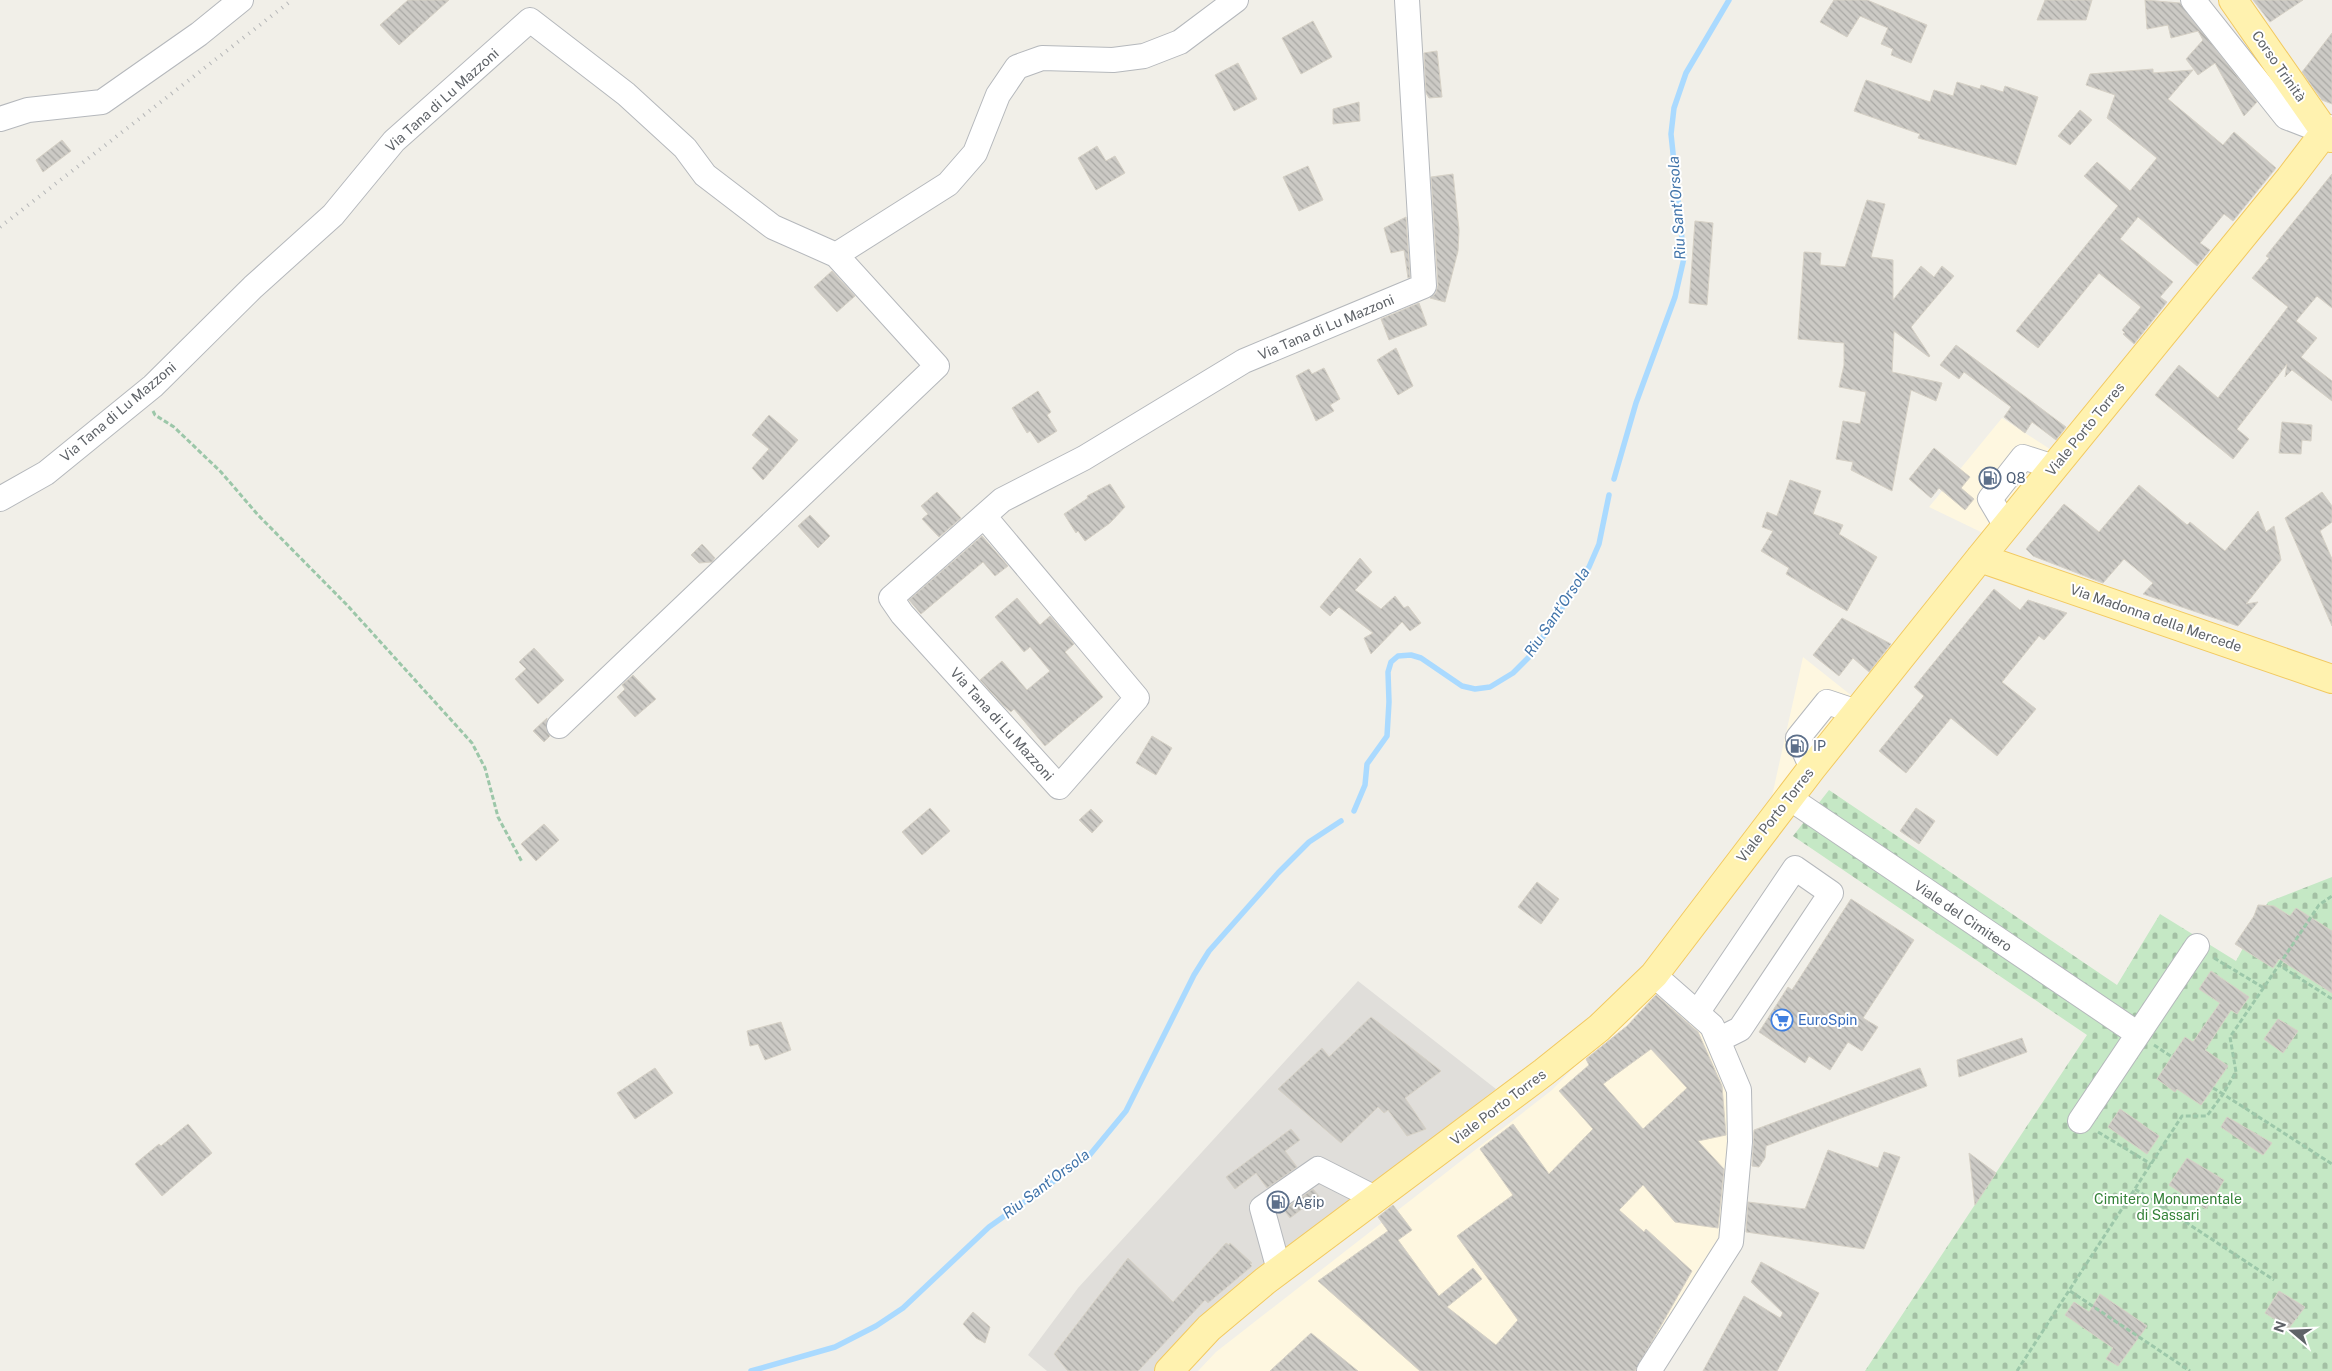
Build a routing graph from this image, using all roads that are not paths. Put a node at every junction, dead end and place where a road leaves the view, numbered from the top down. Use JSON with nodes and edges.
{"nodes":[{"id":1,"x":241,"y":0,"type":"edge"},
{"id":2,"x":1236,"y":0,"type":"edge"},
{"id":3,"x":1407,"y":0,"type":"edge"},
{"id":4,"x":2193,"y":0,"type":"edge"},
{"id":5,"x":2233,"y":0,"type":"edge"},
{"id":6,"x":0,"y":119,"type":"edge"},
{"id":7,"x":2330,"y":131,"type":"edge"},
{"id":8,"x":836,"y":255,"type":"junction"},
{"id":9,"x":0,"y":499,"type":"edge"},
{"id":10,"x":984,"y":516,"type":"junction"},
{"id":11,"x":1980,"y":558,"type":"junction"},
{"id":12,"x":2332,"y":679,"type":"edge"},
{"id":13,"x":559,"y":726,"type":"dead end"},
{"id":14,"x":1788,"y":797,"type":"junction"},
{"id":15,"x":2197,"y":946,"type":"road end"},
{"id":16,"x":1654,"y":975,"type":"junction"},
{"id":17,"x":1697,"y":1013,"type":"junction"},
{"id":18,"x":2138,"y":1034,"type":"junction"},
{"id":19,"x":1718,"y":1040,"type":"junction"},
{"id":20,"x":2080,"y":1121,"type":"road end"},
{"id":21,"x":1375,"y":1198,"type":"junction"},
{"id":22,"x":1278,"y":1270,"type":"junction"},
{"id":23,"x":1169,"y":1371,"type":"edge"},
{"id":24,"x":1649,"y":1371,"type":"edge"}],
"edges":[{"from":1,"to":6,"type":"street"},
{"from":2,"to":8,"type":"street"},
{"from":3,"to":10,"type":"street","name":"Via Tana di Lu Mazzoni"},
{"from":4,"to":7,"type":"street"},
{"from":5,"to":7,"type":"main road","name":"Corso Trinità"},
{"from":7,"to":11,"type":"main road","name":"Viale Porto Torres"},
{"from":8,"to":9,"type":"street","name":"Via Tana di Lu Mazzoni"},
{"from":8,"to":13,"type":"street","name":"Via Tana di Lu Mazzoni"},
{"from":10,"to":10,"type":"street","name":"Via Tana di Lu Mazzoni"},
{"from":11,"to":12,"type":"main road","name":"Via Madonna della Mercede"},
{"from":11,"to":14,"type":"main road","name":"Viale Porto Torres"},
{"from":14,"to":16,"type":"main road","name":"Viale Porto Torres"},
{"from":14,"to":18,"type":"street","name":"Viale del Cimitero"},
{"from":15,"to":18,"type":"street"},
{"from":16,"to":17,"type":"street"},
{"from":16,"to":21,"type":"main road","name":"Viale Porto Torres"},
{"from":17,"to":19,"type":"street"},
{"from":17,"to":19,"type":"street"},
{"from":18,"to":20,"type":"street"},
{"from":19,"to":24,"type":"street"},
{"from":21,"to":22,"type":"main road","name":"Viale Porto Torres"},
{"from":21,"to":22,"type":"street"},
{"from":22,"to":23,"type":"main road","name":"Viale Porto Torres"}]}
